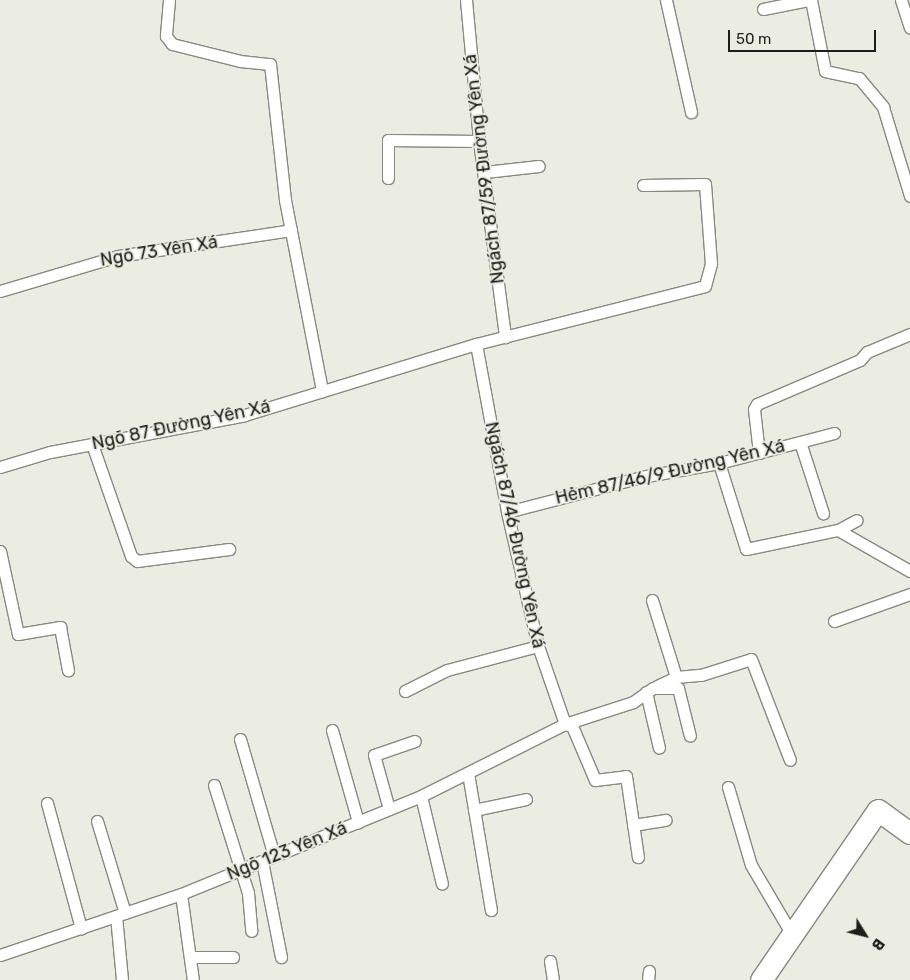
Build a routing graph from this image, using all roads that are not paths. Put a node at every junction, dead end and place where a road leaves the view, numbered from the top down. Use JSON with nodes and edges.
{"nodes":[{"id":1,"x":168,"y":0,"type":"edge"},
{"id":2,"x":466,"y":0,"type":"edge"},
{"id":3,"x":666,"y":0,"type":"edge"},
{"id":4,"x":809,"y":0,"type":"edge"},
{"id":5,"x":901,"y":0,"type":"edge"},
{"id":6,"x":763,"y":9,"type":"dead end"},
{"id":7,"x":910,"y":28,"type":"edge"},
{"id":8,"x":691,"y":112,"type":"dead end"},
{"id":9,"x":480,"y":141,"type":"junction"},
{"id":10,"x":538,"y":166,"type":"dead end"},
{"id":11,"x":484,"y":172,"type":"junction"},
{"id":12,"x":388,"y":178,"type":"dead end"},
{"id":13,"x":643,"y":185,"type":"dead end"},
{"id":14,"x":910,"y":196,"type":"edge"},
{"id":15,"x":291,"y":230,"type":"junction"},
{"id":16,"x":0,"y":291,"type":"edge"},
{"id":17,"x":910,"y":334,"type":"edge"},
{"id":18,"x":505,"y":337,"type":"junction"},
{"id":19,"x":476,"y":344,"type":"junction"},
{"id":20,"x":322,"y":391,"type":"junction"},
{"id":21,"x":834,"y":433,"type":"dead end"},
{"id":22,"x":800,"y":442,"type":"junction"},
{"id":23,"x":92,"y":444,"type":"junction"},
{"id":24,"x":759,"y":453,"type":"junction"},
{"id":25,"x":719,"y":463,"type":"junction"},
{"id":26,"x":0,"y":467,"type":"edge"},
{"id":27,"x":507,"y":512,"type":"junction"},
{"id":28,"x":823,"y":513,"type":"dead end"},
{"id":29,"x":857,"y":520,"type":"dead end"},
{"id":30,"x":838,"y":530,"type":"junction"},
{"id":31,"x":229,"y":549,"type":"dead end"},
{"id":32,"x":0,"y":551,"type":"edge"},
{"id":33,"x":910,"y":571,"type":"edge"},
{"id":34,"x":910,"y":594,"type":"edge"},
{"id":35,"x":652,"y":600,"type":"dead end"},
{"id":36,"x":834,"y":621,"type":"dead end"},
{"id":37,"x":538,"y":646,"type":"junction"},
{"id":38,"x":68,"y":670,"type":"dead end"},
{"id":39,"x":676,"y":677,"type":"junction"},
{"id":40,"x":650,"y":690,"type":"junction"},
{"id":41,"x":405,"y":691,"type":"dead end"},
{"id":42,"x":565,"y":724,"type":"junction"},
{"id":43,"x":332,"y":730,"type":"dead end"},
{"id":44,"x":690,"y":736,"type":"dead end"},
{"id":45,"x":240,"y":739,"type":"dead end"},
{"id":46,"x":415,"y":741,"type":"dead end"},
{"id":47,"x":659,"y":748,"type":"dead end"},
{"id":48,"x":790,"y":760,"type":"dead end"},
{"id":49,"x":468,"y":773,"type":"junction"},
{"id":50,"x":214,"y":785,"type":"dead end"},
{"id":51,"x":728,"y":787,"type":"dead end"},
{"id":52,"x":421,"y":796,"type":"junction"},
{"id":53,"x":526,"y":799,"type":"dead end"},
{"id":54,"x":47,"y":803,"type":"dead end"},
{"id":55,"x":389,"y":809,"type":"junction"},
{"id":56,"x":474,"y":810,"type":"junction"},
{"id":57,"x":666,"y":820,"type":"dead end"},
{"id":58,"x":97,"y":821,"type":"dead end"},
{"id":59,"x":358,"y":822,"type":"junction"},
{"id":60,"x":633,"y":825,"type":"junction"},
{"id":61,"x":910,"y":833,"type":"edge"},
{"id":62,"x":274,"y":856,"type":"junction"},
{"id":63,"x":638,"y":857,"type":"dead end"},
{"id":64,"x":262,"y":861,"type":"junction"},
{"id":65,"x":241,"y":870,"type":"junction"},
{"id":66,"x":442,"y":884,"type":"dead end"},
{"id":67,"x":181,"y":894,"type":"junction"},
{"id":68,"x":491,"y":910,"type":"dead end"},
{"id":69,"x":121,"y":914,"type":"junction"},
{"id":70,"x":81,"y":928,"type":"junction"},
{"id":71,"x":251,"y":931,"type":"dead end"},
{"id":72,"x":791,"y":933,"type":"junction"},
{"id":73,"x":0,"y":955,"type":"edge"},
{"id":74,"x":281,"y":956,"type":"dead end"},
{"id":75,"x":192,"y":957,"type":"junction"},
{"id":76,"x":233,"y":957,"type":"dead end"},
{"id":77,"x":550,"y":961,"type":"dead end"},
{"id":78,"x":122,"y":980,"type":"edge"},
{"id":79,"x":193,"y":980,"type":"edge"},
{"id":80,"x":553,"y":980,"type":"edge"},
{"id":81,"x":761,"y":980,"type":"edge"}],
"edges":[{"from":1,"to":15,"type":"lane"},
{"from":2,"to":9,"type":"lane","name":"Ngách 87/59 Đường Yên Xá"},
{"from":3,"to":8,"type":"lane"},
{"from":4,"to":6,"type":"lane"},
{"from":4,"to":14,"type":"lane"},
{"from":5,"to":7,"type":"lane"},
{"from":9,"to":11,"type":"lane","name":"Ngách 87/59 Đường Yên Xá"},
{"from":9,"to":12,"type":"lane"},
{"from":10,"to":11,"type":"lane"},
{"from":11,"to":18,"type":"lane","name":"Ngách 87/59 Đường Yên Xá"},
{"from":13,"to":18,"type":"lane","name":"Ngõ 87 Đường Yên Xá"},
{"from":15,"to":16,"type":"lane","name":"Ngõ 73 Yên Xá"},
{"from":15,"to":20,"type":"lane"},
{"from":17,"to":24,"type":"lane"},
{"from":18,"to":19,"type":"lane","name":"Ngõ 87 Đường Yên Xá"},
{"from":19,"to":20,"type":"lane","name":"Ngõ 87 Đường Yên Xá"},
{"from":19,"to":27,"type":"lane","name":"Ngách 87/46 Đường Yên Xá"},
{"from":20,"to":23,"type":"lane","name":"Ngõ 87 Đường Yên Xá"},
{"from":21,"to":22,"type":"lane","name":"Hẻm 87/46/9 Đường Yên Xá"},
{"from":22,"to":24,"type":"lane","name":"Hẻm 87/46/9 Đường Yên Xá"},
{"from":22,"to":28,"type":"lane"},
{"from":23,"to":26,"type":"lane","name":"Ngõ 87 Đường Yên Xá"},
{"from":23,"to":31,"type":"lane"},
{"from":24,"to":25,"type":"lane","name":"Hẻm 87/46/9 Đường Yên Xá"},
{"from":25,"to":27,"type":"lane","name":"Hẻm 87/46/9 Đường Yên Xá"},
{"from":25,"to":30,"type":"lane"},
{"from":27,"to":37,"type":"lane","name":"Ngách 87/46 Đường Yên Xá"},
{"from":29,"to":30,"type":"lane"},
{"from":30,"to":33,"type":"lane"},
{"from":32,"to":38,"type":"lane"},
{"from":34,"to":36,"type":"lane"},
{"from":35,"to":39,"type":"lane"},
{"from":37,"to":41,"type":"lane"},
{"from":37,"to":42,"type":"lane","name":"Ngách 87/46 Đường Yên Xá"},
{"from":39,"to":40,"type":"lane"},
{"from":39,"to":48,"type":"lane"},
{"from":40,"to":42,"type":"lane","name":"Ngõ 123 Yên Xá"},
{"from":40,"to":44,"type":"lane"},
{"from":40,"to":47,"type":"lane"},
{"from":42,"to":49,"type":"lane","name":"Ngõ 123 Yên Xá"},
{"from":42,"to":60,"type":"lane","name":"Ngách 87/46 Đường Yên Xá"},
{"from":43,"to":59,"type":"lane"},
{"from":45,"to":62,"type":"lane"},
{"from":46,"to":55,"type":"lane"},
{"from":49,"to":52,"type":"lane","name":"Ngõ 123 Yên Xá"},
{"from":49,"to":56,"type":"lane"},
{"from":50,"to":65,"type":"lane"},
{"from":51,"to":72,"type":"lane"},
{"from":52,"to":55,"type":"lane","name":"Ngõ 123 Yên Xá"},
{"from":52,"to":66,"type":"lane"},
{"from":53,"to":56,"type":"lane"},
{"from":54,"to":70,"type":"lane"},
{"from":55,"to":59,"type":"lane","name":"Ngõ 123 Yên Xá"},
{"from":56,"to":68,"type":"lane"},
{"from":57,"to":60,"type":"lane"},
{"from":58,"to":69,"type":"lane"},
{"from":59,"to":62,"type":"lane","name":"Ngõ 123 Yên Xá"},
{"from":60,"to":63,"type":"lane","name":"Ngách 87/46 Đường Yên Xá"},
{"from":61,"to":72,"type":"street"},
{"from":62,"to":64,"type":"lane","name":"Ngõ 123 Yên Xá"},
{"from":64,"to":65,"type":"lane","name":"Ngõ 123 Yên Xá"},
{"from":64,"to":74,"type":"lane"},
{"from":65,"to":67,"type":"lane","name":"Ngõ 123 Yên Xá"},
{"from":65,"to":71,"type":"lane"},
{"from":67,"to":69,"type":"lane","name":"Ngõ 123 Yên Xá"},
{"from":67,"to":75,"type":"lane"},
{"from":69,"to":70,"type":"lane","name":"Ngõ 123 Yên Xá"},
{"from":69,"to":78,"type":"lane"},
{"from":70,"to":73,"type":"lane","name":"Ngõ 123 Yên Xá"},
{"from":72,"to":81,"type":"street"},
{"from":75,"to":76,"type":"lane"},
{"from":75,"to":79,"type":"lane"},
{"from":77,"to":80,"type":"lane"}]}
